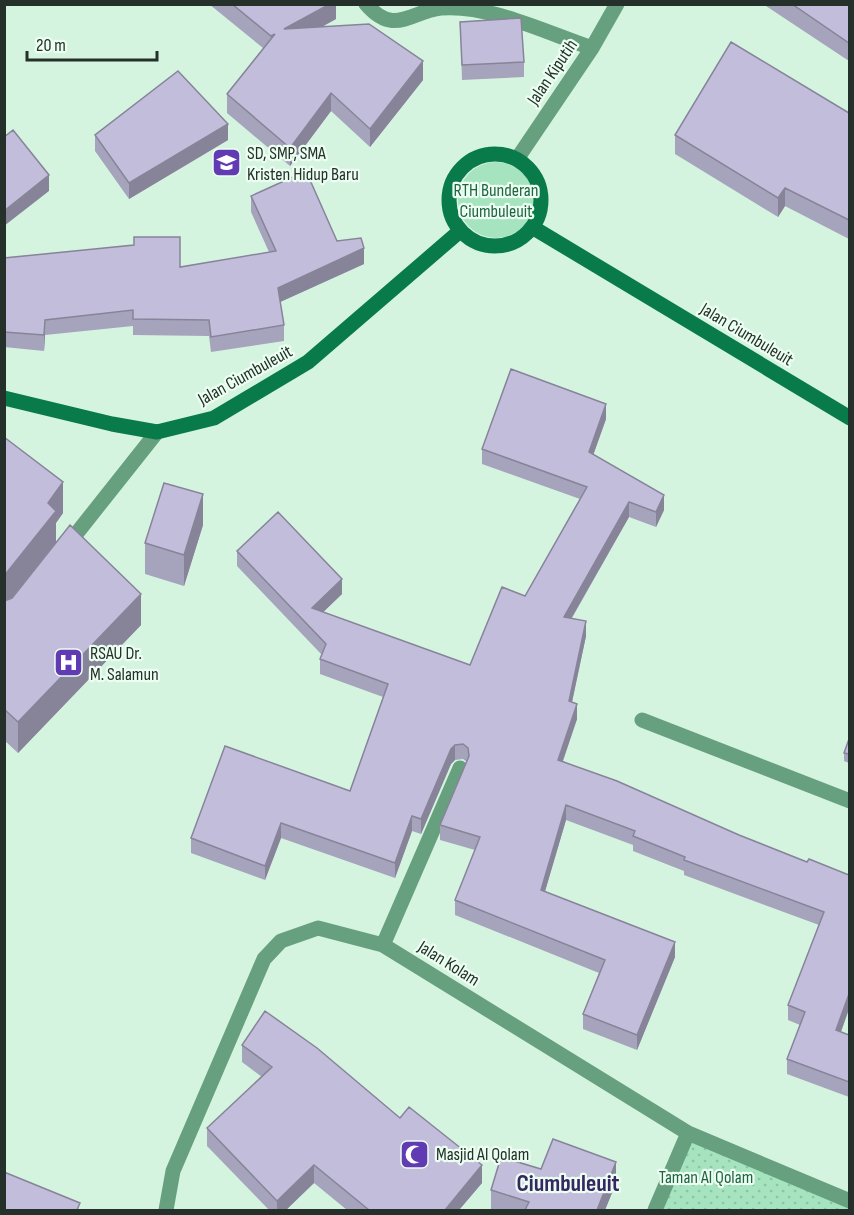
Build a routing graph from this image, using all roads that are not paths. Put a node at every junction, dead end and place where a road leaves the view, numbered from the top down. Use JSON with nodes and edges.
{"nodes":[{"id":1,"x":366,"y":4,"type":"edge"},
{"id":2,"x":617,"y":4,"type":"edge"},
{"id":3,"x":592,"y":48,"type":"junction"},
{"id":4,"x":517,"y":159,"type":"junction"},
{"id":5,"x":532,"y":227,"type":"junction"},
{"id":6,"x":460,"y":231,"type":"junction"},
{"id":7,"x":4,"y":398,"type":"edge"},
{"id":8,"x":849,"y":418,"type":"edge"},
{"id":9,"x":158,"y":432,"type":"junction"},
{"id":10,"x":54,"y":561,"type":"edge"},
{"id":11,"x":642,"y":720,"type":"dead end"},
{"id":12,"x":460,"y":768,"type":"dead end"},
{"id":13,"x":849,"y":801,"type":"edge"},
{"id":14,"x":383,"y":945,"type":"junction"},
{"id":15,"x":688,"y":1132,"type":"junction"},
{"id":16,"x":849,"y":1202,"type":"edge"},
{"id":17,"x":166,"y":1210,"type":"edge"},
{"id":18,"x":655,"y":1210,"type":"edge"}],
"edges":[{"from":1,"to":3,"type":"street"},
{"from":2,"to":3,"type":"street","name":"Jalan Kiputih"},
{"from":3,"to":4,"type":"street","name":"Jalan Kiputih"},
{"from":4,"to":5,"type":"main road"},
{"from":4,"to":6,"type":"main road"},
{"from":5,"to":6,"type":"main road"},
{"from":5,"to":8,"type":"main road","name":"Jalan Ciumbuleuit"},
{"from":6,"to":9,"type":"main road","name":"Jalan Ciumbuleuit"},
{"from":7,"to":9,"type":"main road","name":"Jalan Ciumbuleuit"},
{"from":9,"to":10,"type":"street"},
{"from":11,"to":13,"type":"street"},
{"from":12,"to":14,"type":"street"},
{"from":14,"to":15,"type":"street","name":"Jalan Kolam"},
{"from":14,"to":17,"type":"street","name":"Jalan Kolam"},
{"from":15,"to":16,"type":"street","name":"Jalan Kolam"},
{"from":15,"to":18,"type":"street"}]}
